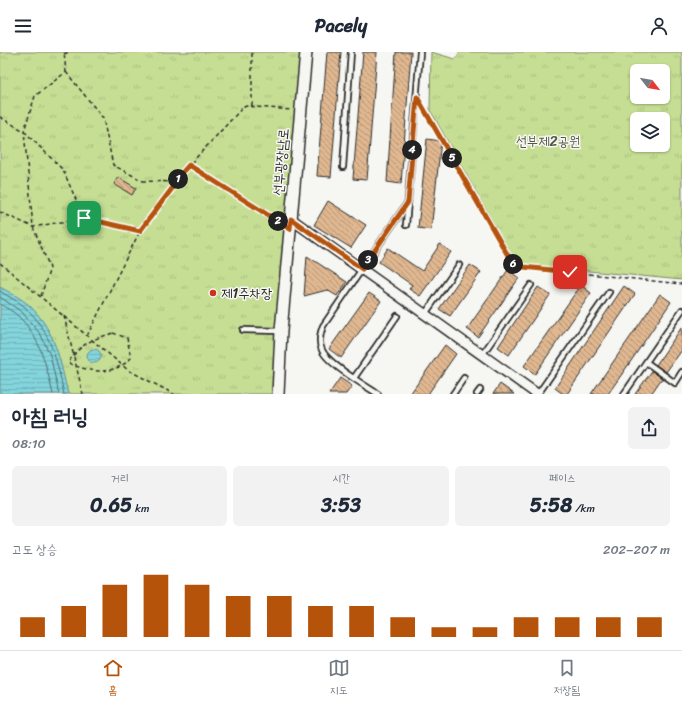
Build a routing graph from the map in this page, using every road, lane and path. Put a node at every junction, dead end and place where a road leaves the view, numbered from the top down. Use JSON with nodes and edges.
{"nodes":[{"id":1,"x":69,"y":52,"type":"edge"},
{"id":2,"x":252,"y":52,"type":"edge"},
{"id":3,"x":306,"y":52,"type":"edge"},
{"id":4,"x":350,"y":52,"type":"edge"},
{"id":5,"x":420,"y":52,"type":"edge"},
{"id":6,"x":64,"y":53,"type":"edge"},
{"id":7,"x":66,"y":72,"type":"junction"},
{"id":8,"x":417,"y":97,"type":"junction"},
{"id":9,"x":252,"y":107,"type":"junction"},
{"id":10,"x":301,"y":111,"type":"junction"},
{"id":11,"x":0,"y":117,"type":"edge"},
{"id":12,"x":24,"y":132,"type":"junction"},
{"id":13,"x":189,"y":165,"type":"junction"},
{"id":14,"x":343,"y":167,"type":"dead end"},
{"id":15,"x":177,"y":182,"type":"junction"},
{"id":16,"x":408,"y":202,"type":"junction"},
{"id":17,"x":0,"y":212,"type":"edge"},
{"id":18,"x":84,"y":218,"type":"junction"},
{"id":19,"x":291,"y":224,"type":"junction"},
{"id":20,"x":406,"y":225,"type":"dead end"},
{"id":21,"x":33,"y":227,"type":"junction"},
{"id":22,"x":140,"y":231,"type":"junction"},
{"id":23,"x":0,"y":263,"type":"edge"},
{"id":24,"x":459,"y":265,"type":"dead end"},
{"id":25,"x":362,"y":269,"type":"junction"},
{"id":26,"x":682,"y":284,"type":"edge"},
{"id":27,"x":531,"y":285,"type":"dead end"},
{"id":28,"x":609,"y":292,"type":"dead end"},
{"id":29,"x":41,"y":296,"type":"junction"},
{"id":30,"x":682,"y":310,"type":"edge"},
{"id":31,"x":425,"y":314,"type":"junction"},
{"id":32,"x":64,"y":316,"type":"junction"},
{"id":33,"x":397,"y":316,"type":"dead end"},
{"id":34,"x":242,"y":330,"type":"dead end"},
{"id":35,"x":282,"y":331,"type":"junction"},
{"id":36,"x":86,"y":336,"type":"junction"},
{"id":37,"x":92,"y":340,"type":"junction"},
{"id":38,"x":73,"y":355,"type":"junction"},
{"id":39,"x":482,"y":355,"type":"junction"},
{"id":40,"x":646,"y":362,"type":"junction"},
{"id":41,"x":76,"y":366,"type":"junction"},
{"id":42,"x":123,"y":366,"type":"junction"},
{"id":43,"x":682,"y":372,"type":"edge"},
{"id":44,"x":354,"y":378,"type":"junction"},
{"id":45,"x":464,"y":378,"type":"dead end"},
{"id":46,"x":83,"y":394,"type":"edge"},
{"id":47,"x":174,"y":394,"type":"edge"},
{"id":48,"x":278,"y":394,"type":"edge"},
{"id":49,"x":378,"y":394,"type":"edge"},
{"id":50,"x":453,"y":394,"type":"edge"},
{"id":51,"x":538,"y":394,"type":"edge"},
{"id":52,"x":624,"y":394,"type":"edge"}],
"edges":[{"from":1,"to":6,"type":"path"},
{"from":2,"to":9,"type":"path"},
{"from":3,"to":10,"type":"street","name":"선부광장남로"},
{"from":4,"to":14,"type":"lane"},
{"from":5,"to":8,"type":"lane"},
{"from":6,"to":7,"type":"path"},
{"from":7,"to":12,"type":"path"},
{"from":7,"to":15,"type":"path"},
{"from":8,"to":16,"type":"lane"},
{"from":8,"to":26,"type":"path"},
{"from":9,"to":10,"type":"path"},
{"from":9,"to":13,"type":"path"},
{"from":10,"to":19,"type":"street","name":"선부광장남로"},
{"from":11,"to":12,"type":"path"},
{"from":12,"to":18,"type":"path"},
{"from":12,"to":21,"type":"path"},
{"from":13,"to":15,"type":"path"},
{"from":13,"to":19,"type":"path"},
{"from":15,"to":22,"type":"path"},
{"from":16,"to":20,"type":"lane"},
{"from":16,"to":25,"type":"lane"},
{"from":17,"to":21,"type":"path"},
{"from":18,"to":21,"type":"path"},
{"from":18,"to":22,"type":"path"},
{"from":19,"to":25,"type":"street"},
{"from":19,"to":35,"type":"street","name":"선부광장남로"},
{"from":21,"to":29,"type":"path"},
{"from":22,"to":36,"type":"path"},
{"from":23,"to":29,"type":"path"},
{"from":24,"to":31,"type":"lane"},
{"from":25,"to":31,"type":"street"},
{"from":25,"to":44,"type":"lane"},
{"from":27,"to":39,"type":"lane"},
{"from":28,"to":51,"type":"lane"},
{"from":29,"to":32,"type":"path"},
{"from":30,"to":40,"type":"lane"},
{"from":31,"to":39,"type":"street"},
{"from":32,"to":36,"type":"path"},
{"from":32,"to":38,"type":"path"},
{"from":33,"to":44,"type":"lane"},
{"from":34,"to":35,"type":"lane"},
{"from":35,"to":48,"type":"street","name":"선부광장남로"},
{"from":36,"to":37,"type":"path"},
{"from":37,"to":38,"type":"path"},
{"from":37,"to":42,"type":"path"},
{"from":37,"to":42,"type":"path"},
{"from":38,"to":41,"type":"path"},
{"from":38,"to":41,"type":"path"},
{"from":39,"to":51,"type":"street"},
{"from":40,"to":43,"type":"lane"},
{"from":40,"to":52,"type":"lane"},
{"from":41,"to":42,"type":"path"},
{"from":41,"to":46,"type":"path"},
{"from":42,"to":47,"type":"path"},
{"from":44,"to":49,"type":"lane"},
{"from":45,"to":50,"type":"lane"}]}
